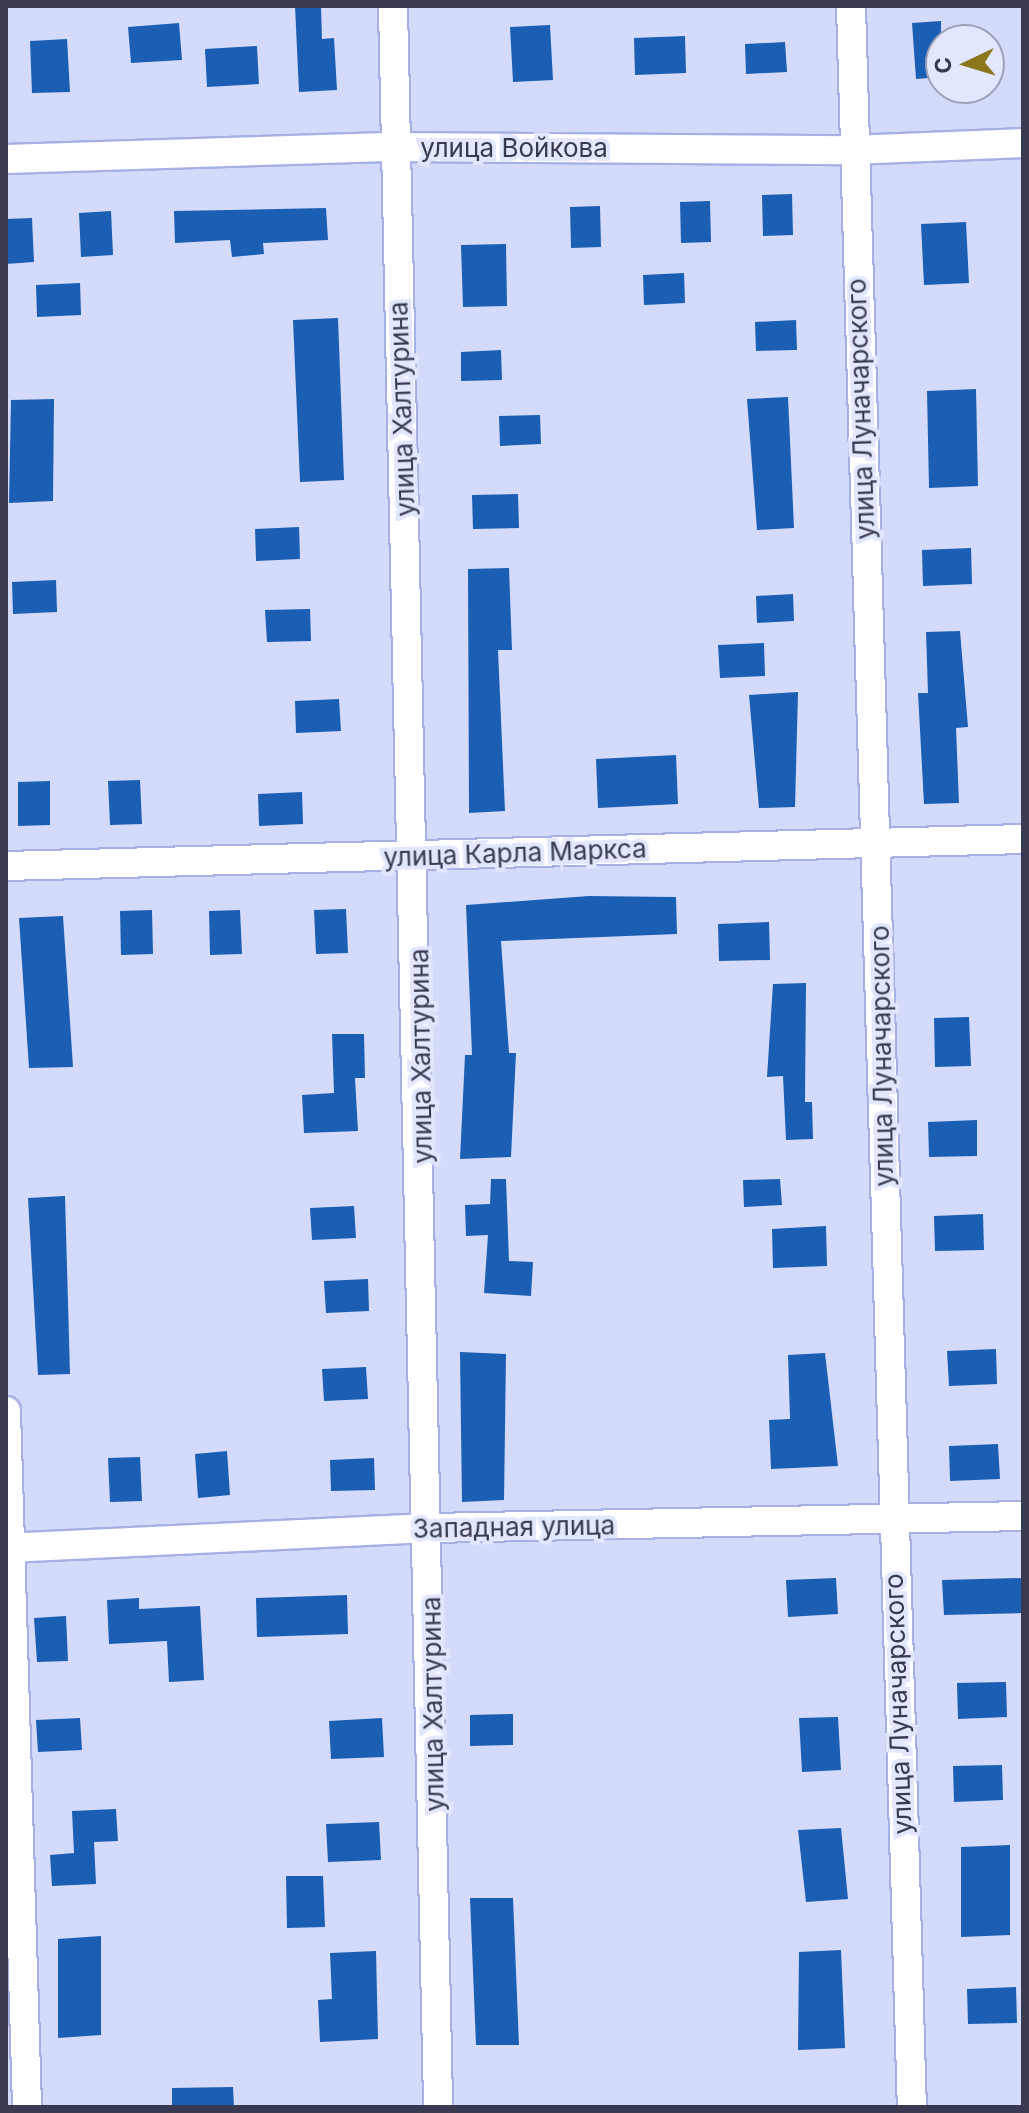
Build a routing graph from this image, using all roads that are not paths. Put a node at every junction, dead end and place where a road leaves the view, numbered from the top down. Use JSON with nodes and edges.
{"nodes":[{"id":1,"x":393,"y":6,"type":"edge"},
{"id":2,"x":851,"y":6,"type":"edge"},
{"id":3,"x":1023,"y":143,"type":"edge"},
{"id":4,"x":394,"y":147,"type":"junction"},
{"id":5,"x":851,"y":150,"type":"junction"},
{"id":6,"x":6,"y":159,"type":"edge"},
{"id":7,"x":1023,"y":839,"type":"edge"},
{"id":8,"x":877,"y":843,"type":"junction"},
{"id":9,"x":416,"y":856,"type":"junction"},
{"id":10,"x":6,"y":866,"type":"edge"},
{"id":11,"x":6,"y":1411,"type":"edge"},
{"id":12,"x":1023,"y":1516,"type":"edge"},
{"id":13,"x":892,"y":1519,"type":"junction"},
{"id":14,"x":431,"y":1528,"type":"junction"},
{"id":15,"x":8,"y":1548,"type":"edge"},
{"id":16,"x":27,"y":2107,"type":"edge"},
{"id":17,"x":438,"y":2107,"type":"edge"},
{"id":18,"x":912,"y":2107,"type":"edge"}],
"edges":[{"from":1,"to":4,"type":"street","name":"улица Халтурина"},
{"from":2,"to":5,"type":"street","name":"улица Луначарского"},
{"from":3,"to":5,"type":"street","name":"улица Войкова"},
{"from":4,"to":5,"type":"street","name":"улица Войкова"},
{"from":4,"to":6,"type":"street","name":"улица Войкова"},
{"from":4,"to":9,"type":"street","name":"улица Халтурина"},
{"from":5,"to":8,"type":"street","name":"улица Луначарского"},
{"from":7,"to":8,"type":"street","name":"улица Карла Маркса"},
{"from":8,"to":9,"type":"street","name":"улица Карла Маркса"},
{"from":8,"to":13,"type":"street","name":"улица Луначарского"},
{"from":9,"to":10,"type":"street","name":"улица Карла Маркса"},
{"from":9,"to":14,"type":"street","name":"улица Халтурина"},
{"from":11,"to":15,"type":"street"},
{"from":12,"to":13,"type":"street","name":"Западная улица"},
{"from":13,"to":14,"type":"street","name":"Западная улица"},
{"from":13,"to":18,"type":"street","name":"улица Луначарского"},
{"from":14,"to":15,"type":"street","name":"Западная улица"},
{"from":14,"to":17,"type":"street","name":"улица Халтурина"},
{"from":15,"to":16,"type":"street"}]}
